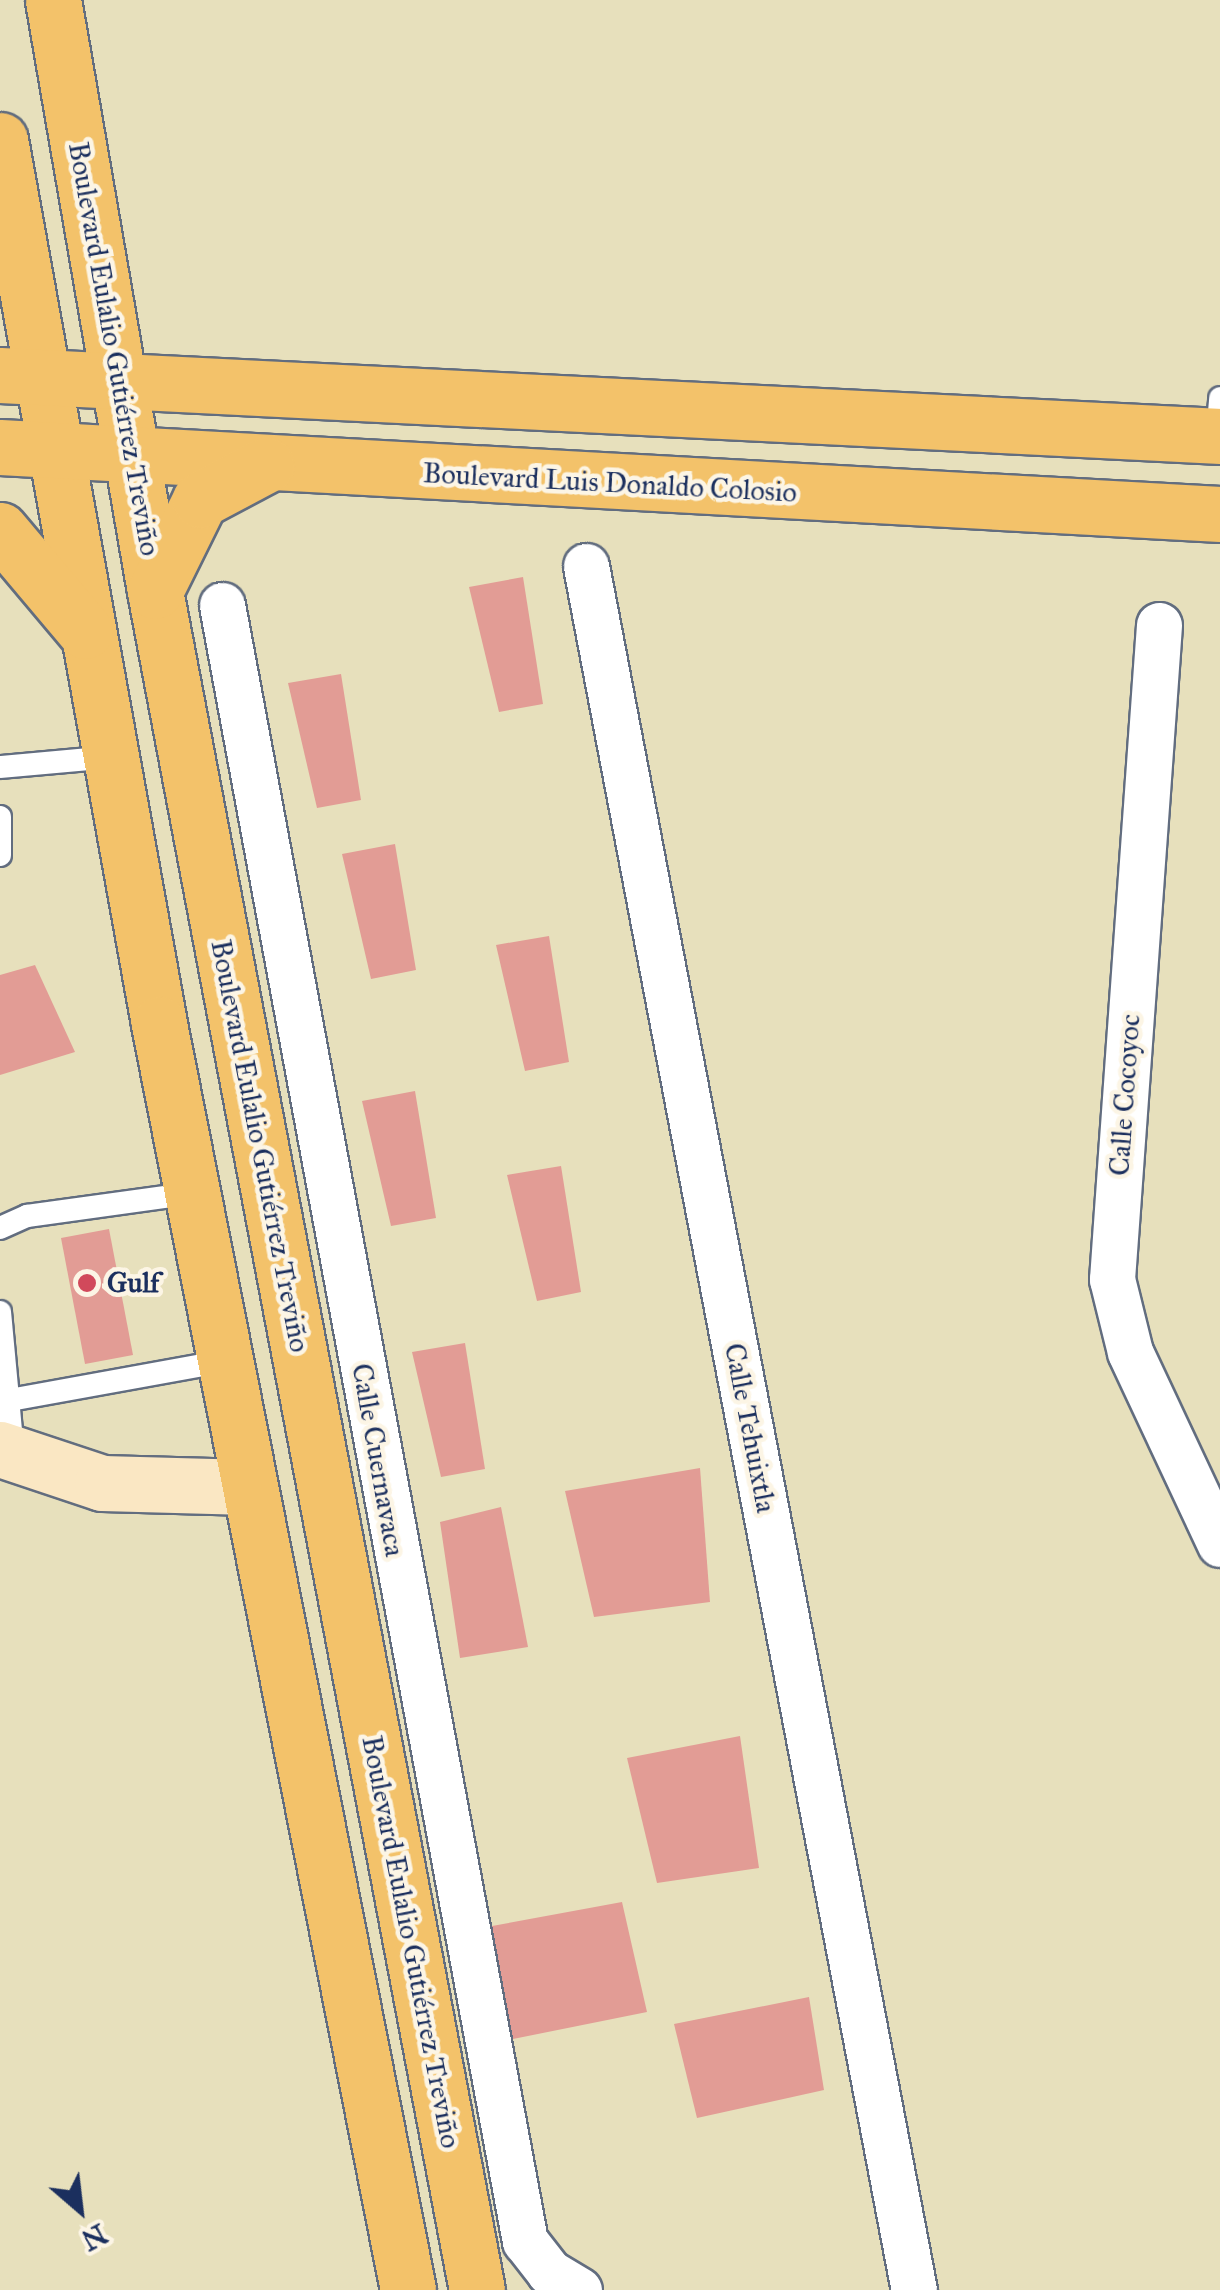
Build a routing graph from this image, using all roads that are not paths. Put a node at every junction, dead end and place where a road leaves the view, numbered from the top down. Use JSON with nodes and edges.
{"nodes":[{"id":1,"x":54,"y":0,"type":"edge"},
{"id":2,"x":0,"y":140,"type":"edge"},
{"id":3,"x":22,"y":376,"type":"edge"},
{"id":4,"x":122,"y":383,"type":"junction"},
{"id":5,"x":1219,"y":423,"type":"edge"},
{"id":6,"x":0,"y":447,"type":"edge"},
{"id":7,"x":58,"y":451,"type":"junction"},
{"id":8,"x":134,"y":455,"type":"junction"},
{"id":9,"x":266,"y":466,"type":"junction"},
{"id":10,"x":1220,"y":514,"type":"edge"},
{"id":11,"x":0,"y":530,"type":"edge"},
{"id":12,"x":586,"y":566,"type":"dead end"},
{"id":13,"x":155,"y":591,"type":"junction"},
{"id":14,"x":222,"y":606,"type":"dead end"},
{"id":15,"x":1160,"y":625,"type":"dead end"},
{"id":16,"x":90,"y":636,"type":"junction"},
{"id":17,"x":112,"y":757,"type":"junction"},
{"id":18,"x":0,"y":768,"type":"edge"},
{"id":19,"x":0,"y":817,"type":"edge"},
{"id":20,"x":0,"y":855,"type":"edge"},
{"id":21,"x":192,"y":1193,"type":"junction"},
{"id":22,"x":0,"y":1228,"type":"edge"},
{"id":23,"x":288,"y":1290,"type":"junction"},
{"id":24,"x":0,"y":1312,"type":"edge"},
{"id":25,"x":224,"y":1360,"type":"junction"},
{"id":26,"x":8,"y":1435,"type":"edge"},
{"id":27,"x":249,"y":1487,"type":"junction"},
{"id":28,"x":1220,"y":1544,"type":"edge"},
{"id":29,"x":409,"y":1925,"type":"junction"},
{"id":30,"x":409,"y":2285,"type":"edge"},
{"id":31,"x":476,"y":2290,"type":"edge"},
{"id":32,"x":578,"y":2290,"type":"edge"},
{"id":33,"x":914,"y":2290,"type":"edge"}],
"edges":[{"from":1,"to":4,"type":"main road","name":"Boulevard Eulalio Gutiérrez Treviño"},
{"from":2,"to":3,"type":"main road"},
{"from":3,"to":4,"type":"main road"},
{"from":3,"to":7,"type":"main road"},
{"from":4,"to":5,"type":"main road"},
{"from":4,"to":8,"type":"main road","name":"Boulevard Eulalio Gutiérrez Treviño"},
{"from":6,"to":7,"type":"main road","name":"Boulevard Luis Donaldo Colosio"},
{"from":7,"to":8,"type":"main road","name":"Boulevard Luis Donaldo Colosio"},
{"from":7,"to":16,"type":"main road"},
{"from":8,"to":9,"type":"main road","name":"Boulevard Luis Donaldo Colosio"},
{"from":8,"to":13,"type":"main road","name":"Boulevard Eulalio Gutiérrez Treviño"},
{"from":9,"to":10,"type":"main road","name":"Boulevard Luis Donaldo Colosio"},
{"from":9,"to":13,"type":"main road"},
{"from":11,"to":16,"type":"main road"},
{"from":12,"to":33,"type":"street","name":"Calle Tehuixtla"},
{"from":13,"to":23,"type":"main road","name":"Boulevard Eulalio Gutiérrez Treviño"},
{"from":14,"to":32,"type":"street","name":"Calle Cuernavaca"},
{"from":15,"to":28,"type":"street","name":"Calle Cocoyoc"},
{"from":16,"to":17,"type":"main road"},
{"from":17,"to":18,"type":"lane"},
{"from":17,"to":21,"type":"main road"},
{"from":19,"to":20,"type":"lane"},
{"from":21,"to":22,"type":"lane"},
{"from":21,"to":25,"type":"main road"},
{"from":23,"to":27,"type":"main road"},
{"from":23,"to":29,"type":"main road","name":"Boulevard Eulalio Gutiérrez Treviño"},
{"from":24,"to":26,"type":"lane"},
{"from":25,"to":26,"type":"lane"},
{"from":25,"to":27,"type":"main road"},
{"from":26,"to":27,"type":"street"},
{"from":27,"to":29,"type":"main road"},
{"from":27,"to":30,"type":"main road"},
{"from":29,"to":31,"type":"main road","name":"Boulevard Eulalio Gutiérrez Treviño"}]}
